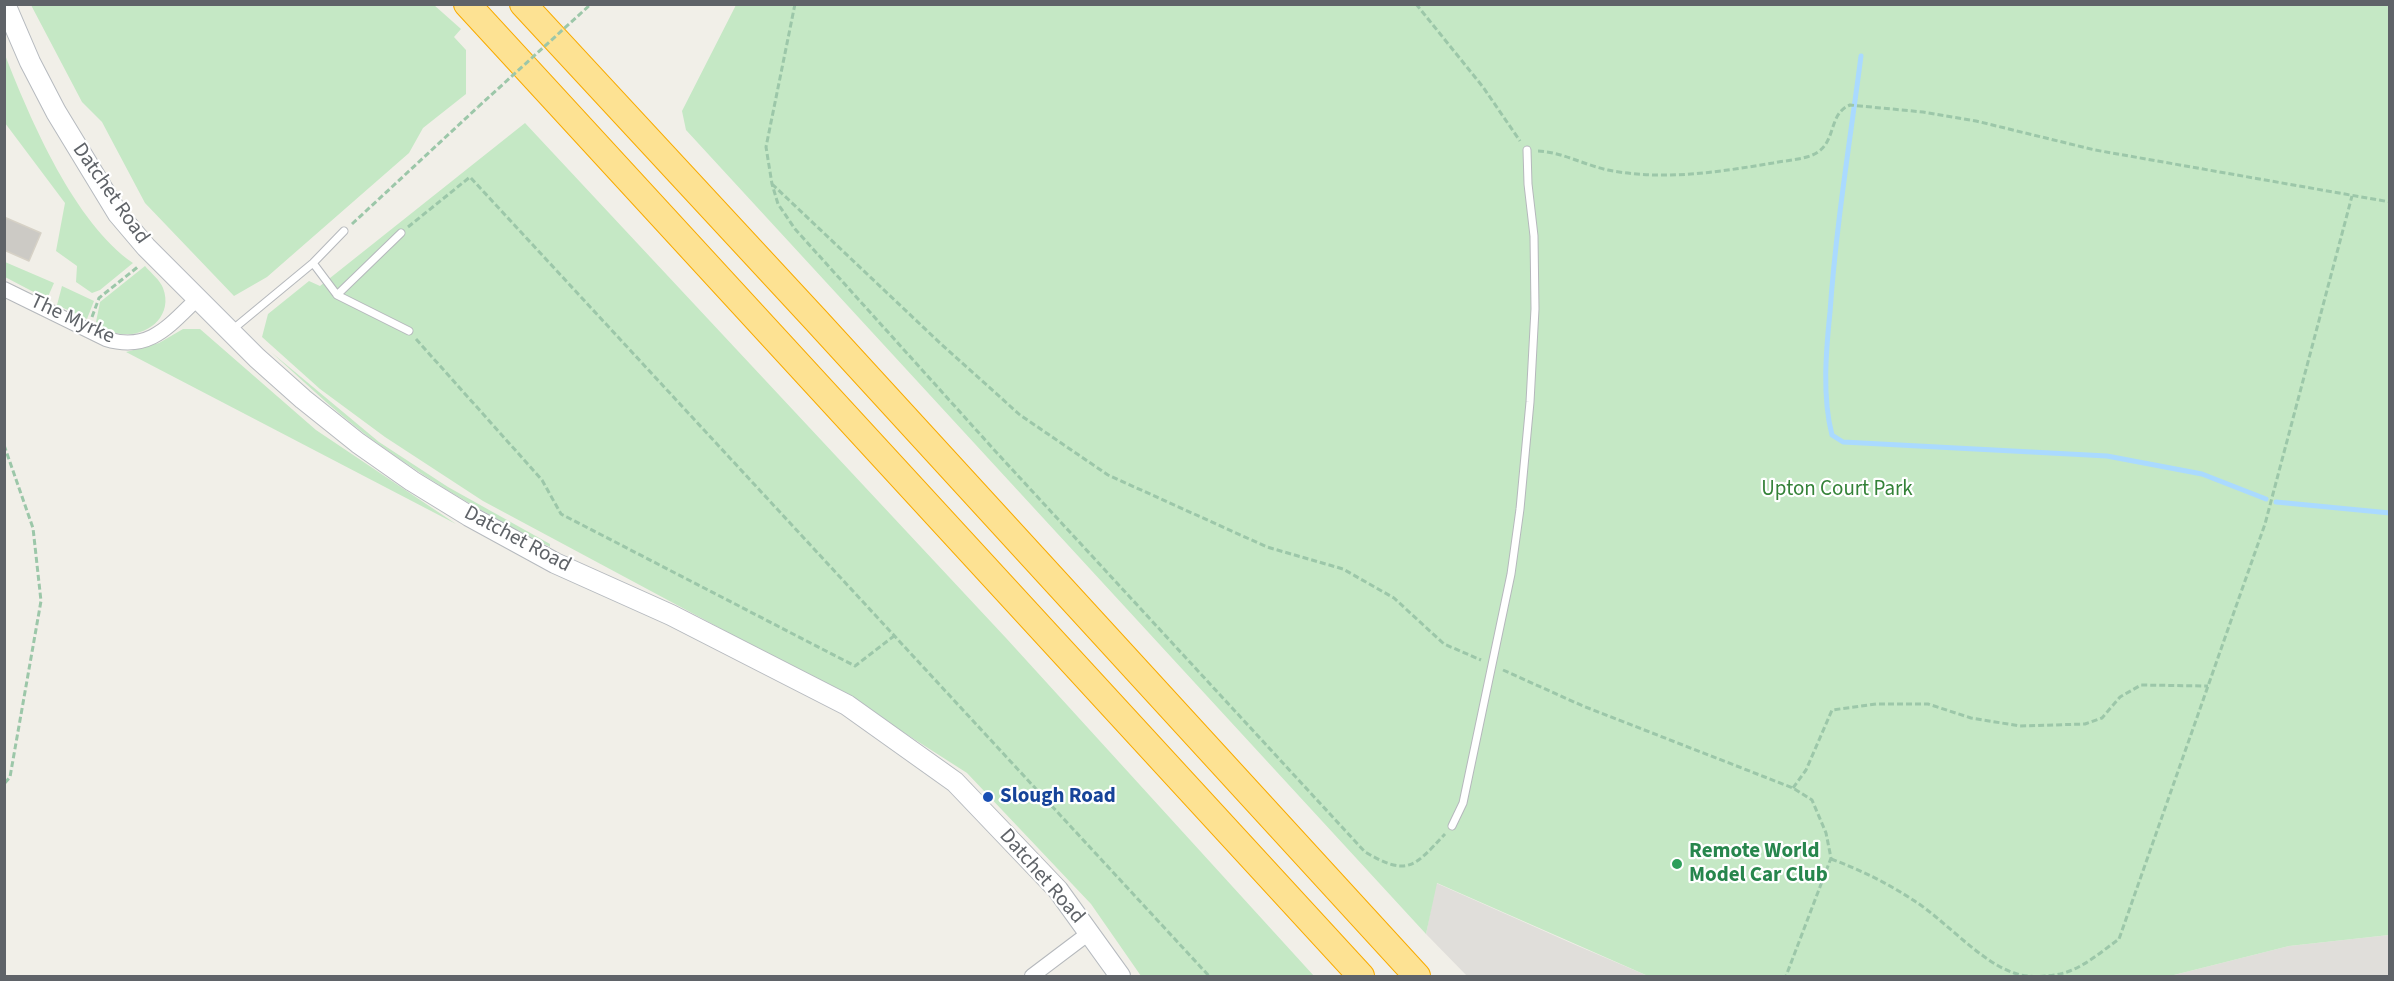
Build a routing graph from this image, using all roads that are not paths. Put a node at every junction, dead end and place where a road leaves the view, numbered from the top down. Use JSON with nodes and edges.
{"nodes":[{"id":1,"x":5,"y":4,"type":"edge"},
{"id":2,"x":467,"y":4,"type":"edge"},
{"id":3,"x":523,"y":4,"type":"edge"},
{"id":4,"x":1527,"y":150,"type":"road end"},
{"id":5,"x":344,"y":231,"type":"road end"},
{"id":6,"x":401,"y":233,"type":"road end"},
{"id":7,"x":313,"y":263,"type":"junction"},
{"id":8,"x":4,"y":289,"type":"edge"},
{"id":9,"x":336,"y":295,"type":"junction"},
{"id":10,"x":197,"y":299,"type":"junction"},
{"id":11,"x":230,"y":331,"type":"junction"},
{"id":12,"x":409,"y":331,"type":"road end"},
{"id":13,"x":1452,"y":826,"type":"road end"},
{"id":14,"x":1089,"y":933,"type":"junction"},
{"id":15,"x":1032,"y":976,"type":"edge"},
{"id":16,"x":1120,"y":976,"type":"edge"},
{"id":17,"x":1361,"y":976,"type":"edge"},
{"id":18,"x":1418,"y":976,"type":"edge"}],
"edges":[{"from":1,"to":10,"type":"main road","name":"Datchet Road"},
{"from":2,"to":17,"type":"highway"},
{"from":3,"to":18,"type":"highway"},
{"from":4,"to":13,"type":"lane"},
{"from":5,"to":7,"type":"lane"},
{"from":6,"to":9,"type":"lane"},
{"from":7,"to":9,"type":"lane"},
{"from":7,"to":11,"type":"lane"},
{"from":8,"to":10,"type":"street","name":"The Myrke"},
{"from":9,"to":12,"type":"lane"},
{"from":10,"to":11,"type":"main road","name":"Datchet Road"},
{"from":11,"to":14,"type":"main road","name":"Datchet Road"},
{"from":14,"to":15,"type":"street"},
{"from":14,"to":16,"type":"main road","name":"Datchet Road"}]}
